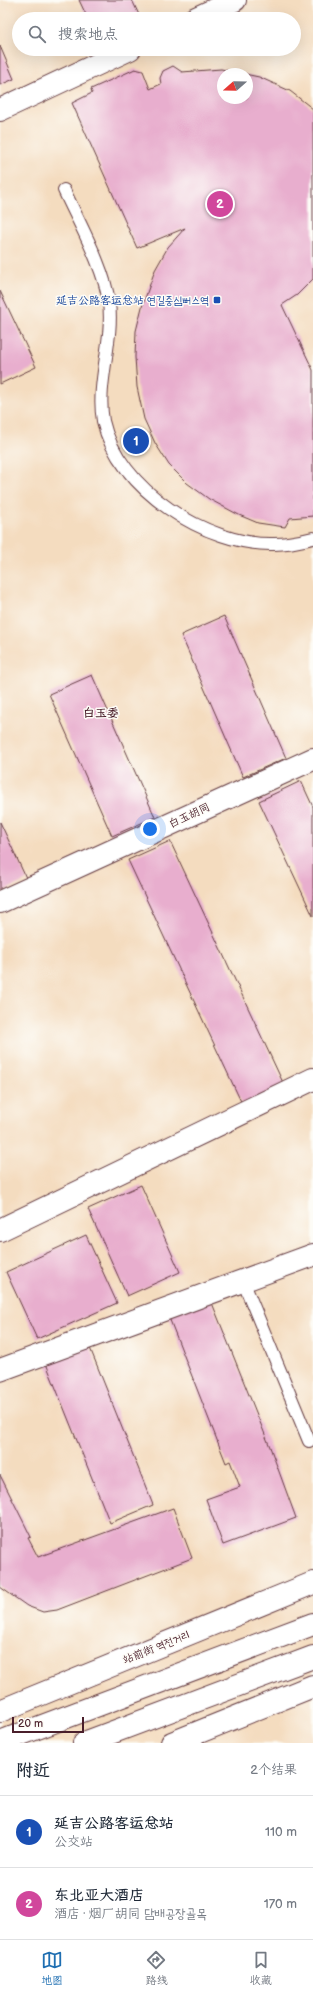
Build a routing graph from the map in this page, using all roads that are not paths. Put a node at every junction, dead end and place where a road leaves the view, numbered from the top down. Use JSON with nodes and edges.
{"nodes":[{"id":1,"x":235,"y":0,"type":"edge"},
{"id":2,"x":209,"y":12,"type":"edge"},
{"id":3,"x":115,"y":56,"type":"edge"},
{"id":4,"x":0,"y":110,"type":"edge"},
{"id":5,"x":64,"y":190,"type":"dead end"},
{"id":6,"x":313,"y":538,"type":"edge"},
{"id":7,"x":313,"y":759,"type":"edge"},
{"id":8,"x":0,"y":902,"type":"edge"},
{"id":9,"x":313,"y":1079,"type":"edge"},
{"id":10,"x":0,"y":1230,"type":"edge"},
{"id":11,"x":313,"y":1255,"type":"edge"},
{"id":12,"x":243,"y":1281,"type":"junction"},
{"id":13,"x":0,"y":1370,"type":"edge"},
{"id":14,"x":309,"y":1441,"type":"dead end"},
{"id":15,"x":313,"y":1583,"type":"edge"},
{"id":16,"x":313,"y":1624,"type":"edge"},
{"id":17,"x":313,"y":1656,"type":"edge"},
{"id":18,"x":313,"y":1686,"type":"edge"},
{"id":19,"x":0,"y":1711,"type":"edge"},
{"id":20,"x":2,"y":1740,"type":"edge"},
{"id":21,"x":84,"y":1743,"type":"edge"},
{"id":22,"x":172,"y":1743,"type":"edge"}],
"edges":[{"from":1,"to":2,"type":"street"},
{"from":3,"to":4,"type":"street"},
{"from":5,"to":6,"type":"lane"},
{"from":7,"to":8,"type":"street","name":"白玉胡同"},
{"from":9,"to":10,"type":"street"},
{"from":11,"to":12,"type":"street"},
{"from":12,"to":13,"type":"street"},
{"from":12,"to":14,"type":"lane"},
{"from":15,"to":19,"type":"street","name":"站前街 역전거리"},
{"from":16,"to":20,"type":"street"},
{"from":17,"to":21,"type":"street"},
{"from":18,"to":22,"type":"street"}]}
